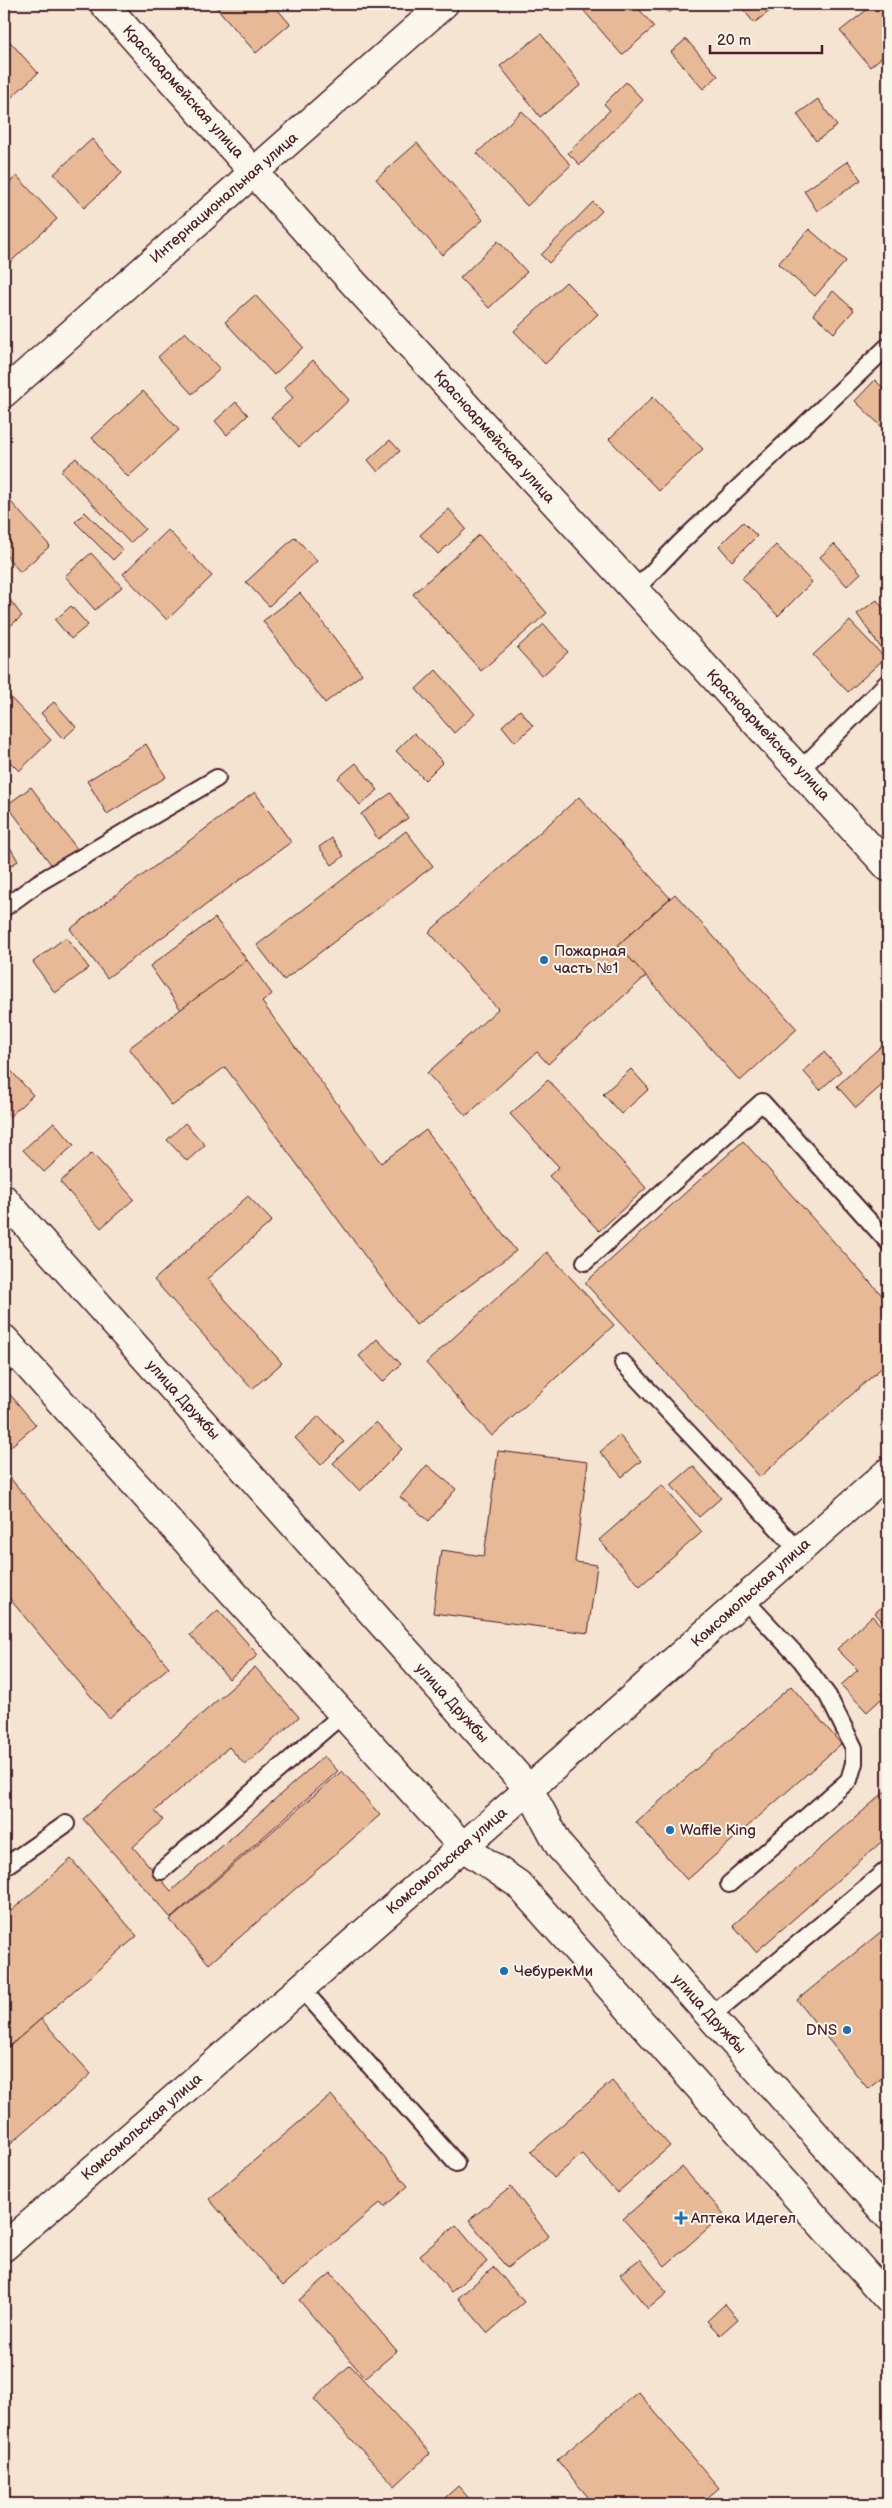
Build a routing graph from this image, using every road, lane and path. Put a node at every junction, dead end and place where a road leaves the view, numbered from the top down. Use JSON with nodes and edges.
{"nodes":[{"id":1,"x":104,"y":4,"type":"edge"},
{"id":2,"x":444,"y":4,"type":"edge"},
{"id":3,"x":254,"y":172,"type":"junction"},
{"id":4,"x":887,"y":347,"type":"dead end"},
{"id":5,"x":4,"y":393,"type":"edge"},
{"id":6,"x":634,"y":591,"type":"junction"},
{"id":7,"x":888,"y":682,"type":"edge"},
{"id":8,"x":801,"y":769,"type":"junction"},
{"id":9,"x":217,"y":778,"type":"dead end"},
{"id":10,"x":888,"y":867,"type":"edge"},
{"id":11,"x":4,"y":908,"type":"edge"},
{"id":12,"x":4,"y":1199,"type":"edge"},
{"id":13,"x":888,"y":1242,"type":"edge"},
{"id":14,"x":585,"y":1262,"type":"dead end"},
{"id":15,"x":8,"y":1353,"type":"edge"},
{"id":16,"x":624,"y":1363,"type":"dead end"},
{"id":17,"x":888,"y":1472,"type":"edge"},
{"id":18,"x":799,"y":1551,"type":"junction"},
{"id":19,"x":744,"y":1599,"type":"junction"},
{"id":20,"x":344,"y":1713,"type":"junction"},
{"id":21,"x":529,"y":1789,"type":"junction"},
{"id":22,"x":66,"y":1824,"type":"dead end"},
{"id":23,"x":463,"y":1847,"type":"junction"},
{"id":24,"x":4,"y":1867,"type":"edge"},
{"id":25,"x":888,"y":1869,"type":"edge"},
{"id":26,"x":161,"y":1871,"type":"dead end"},
{"id":27,"x":729,"y":1884,"type":"dead end"},
{"id":28,"x":300,"y":1988,"type":"junction"},
{"id":29,"x":711,"y":2016,"type":"junction"},
{"id":30,"x":456,"y":2163,"type":"dead end"},
{"id":31,"x":888,"y":2216,"type":"edge"},
{"id":32,"x":4,"y":2248,"type":"edge"},
{"id":33,"x":888,"y":2299,"type":"edge"}],
"edges":[{"from":1,"to":3,"type":"street","name":"Красноармейская улица"},
{"from":2,"to":3,"type":"street","name":"Интернациональная улица"},
{"from":3,"to":5,"type":"street","name":"Интернациональная улица"},
{"from":3,"to":6,"type":"street","name":"Красноармейская улица"},
{"from":4,"to":6,"type":"lane"},
{"from":6,"to":8,"type":"street","name":"Красноармейская улица"},
{"from":7,"to":8,"type":"lane"},
{"from":8,"to":10,"type":"street","name":"Красноармейская улица"},
{"from":9,"to":11,"type":"lane"},
{"from":12,"to":21,"type":"street","name":"улица Дружбы"},
{"from":13,"to":14,"type":"lane"},
{"from":15,"to":20,"type":"street"},
{"from":16,"to":18,"type":"lane"},
{"from":17,"to":18,"type":"street","name":"Комсомольская улица"},
{"from":18,"to":19,"type":"street","name":"Комсомольская улица"},
{"from":19,"to":21,"type":"street","name":"Комсомольская улица"},
{"from":19,"to":27,"type":"lane"},
{"from":20,"to":23,"type":"street"},
{"from":20,"to":26,"type":"lane"},
{"from":21,"to":23,"type":"street","name":"Комсомольская улица"},
{"from":21,"to":29,"type":"street","name":"улица Дружбы"},
{"from":22,"to":24,"type":"lane"},
{"from":23,"to":28,"type":"street","name":"Комсомольская улица"},
{"from":23,"to":33,"type":"street"},
{"from":25,"to":29,"type":"lane"},
{"from":28,"to":30,"type":"lane"},
{"from":28,"to":32,"type":"street","name":"Комсомольская улица"},
{"from":29,"to":31,"type":"street","name":"улица Дружбы"}]}
